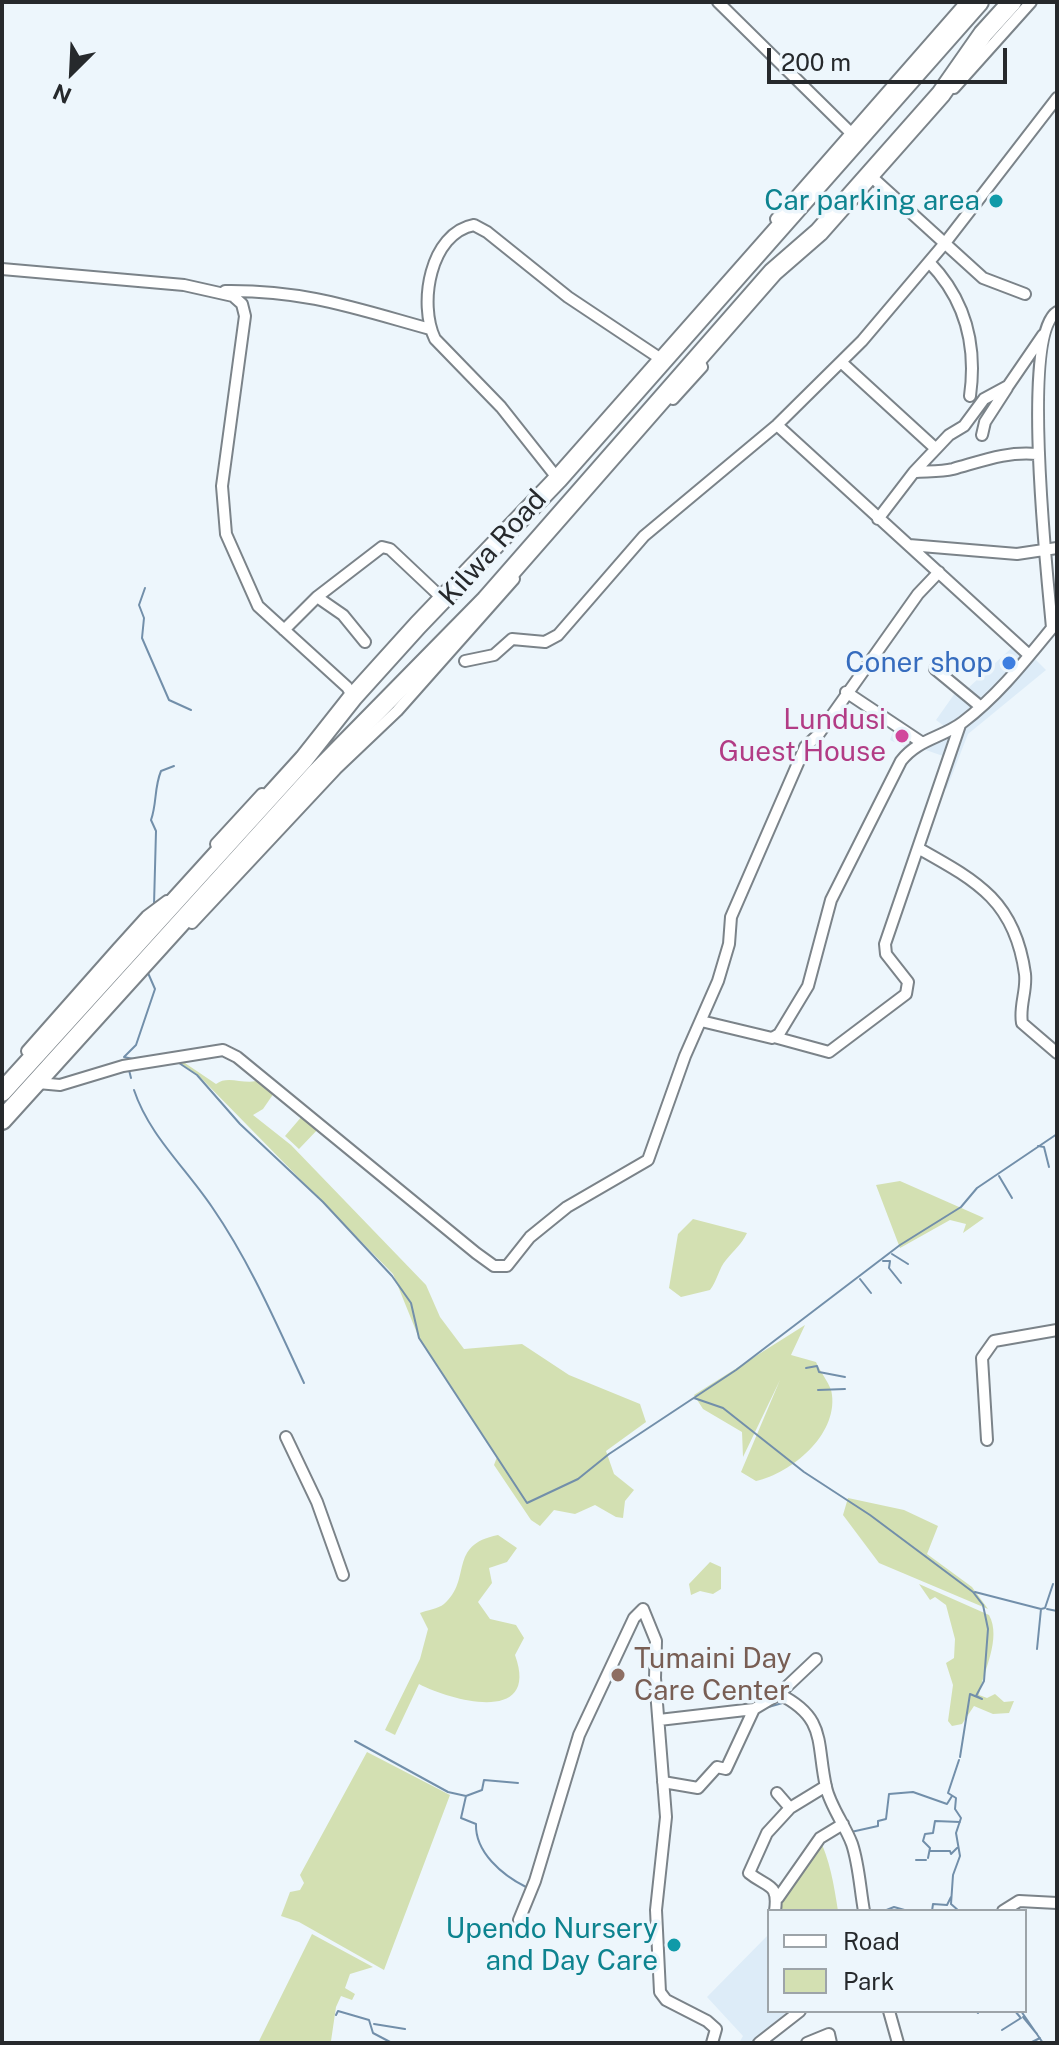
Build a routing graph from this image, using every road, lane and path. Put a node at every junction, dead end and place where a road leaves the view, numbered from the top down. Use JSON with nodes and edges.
{"nodes":[{"id":1,"x":718,"y":2,"type":"edge"},
{"id":2,"x":966,"y":2,"type":"edge"},
{"id":3,"x":979,"y":2,"type":"edge"},
{"id":4,"x":1012,"y":2,"type":"edge"},
{"id":5,"x":1031,"y":2,"type":"edge"},
{"id":6,"x":1057,"y":98,"type":"edge"},
{"id":7,"x":854,"y":136,"type":"junction"},
{"id":8,"x":869,"y":174,"type":"junction"},
{"id":9,"x":945,"y":243,"type":"junction"},
{"id":10,"x":929,"y":262,"type":"junction"},
{"id":11,"x":2,"y":269,"type":"edge"},
{"id":12,"x":214,"y":292,"type":"junction"},
{"id":13,"x":1025,"y":294,"type":"dead end"},
{"id":14,"x":1057,"y":312,"type":"edge"},
{"id":15,"x":430,"y":329,"type":"junction"},
{"id":16,"x":1045,"y":334,"type":"junction"},
{"id":17,"x":661,"y":358,"type":"junction"},
{"id":18,"x":841,"y":362,"type":"junction"},
{"id":19,"x":1008,"y":386,"type":"junction"},
{"id":20,"x":970,"y":396,"type":"dead end"},
{"id":21,"x":777,"y":425,"type":"junction"},
{"id":22,"x":982,"y":435,"type":"dead end"},
{"id":23,"x":935,"y":448,"type":"junction"},
{"id":24,"x":1037,"y":454,"type":"junction"},
{"id":25,"x":914,"y":472,"type":"junction"},
{"id":26,"x":556,"y":476,"type":"junction"},
{"id":27,"x":878,"y":519,"type":"junction"},
{"id":28,"x":909,"y":545,"type":"junction"},
{"id":29,"x":1051,"y":550,"type":"edge"},
{"id":30,"x":939,"y":572,"type":"junction"},
{"id":31,"x":440,"y":596,"type":"junction"},
{"id":32,"x":317,"y":597,"type":"junction"},
{"id":33,"x":1055,"y":625,"type":"edge"},
{"id":34,"x":284,"y":630,"type":"junction"},
{"id":35,"x":365,"y":642,"type":"dead end"},
{"id":36,"x":1029,"y":655,"type":"junction"},
{"id":37,"x":465,"y":661,"type":"dead end"},
{"id":38,"x":935,"y":669,"type":"dead end"},
{"id":39,"x":846,"y":692,"type":"junction"},
{"id":40,"x":352,"y":695,"type":"junction"},
{"id":41,"x":981,"y":707,"type":"junction"},
{"id":42,"x":960,"y":724,"type":"junction"},
{"id":43,"x":921,"y":742,"type":"junction"},
{"id":44,"x":918,"y":848,"type":"junction"},
{"id":45,"x":123,"y":949,"type":"junction"},
{"id":46,"x":701,"y":1021,"type":"junction"},
{"id":47,"x":774,"y":1037,"type":"junction"},
{"id":48,"x":1057,"y":1053,"type":"edge"},
{"id":49,"x":2,"y":1080,"type":"edge"},
{"id":50,"x":40,"y":1084,"type":"junction"},
{"id":51,"x":2,"y":1092,"type":"edge"},
{"id":52,"x":2,"y":1120,"type":"edge"},
{"id":53,"x":2,"y":1132,"type":"edge"},
{"id":54,"x":1057,"y":1330,"type":"edge"},
{"id":55,"x":286,"y":1437,"type":"dead end"},
{"id":56,"x":987,"y":1440,"type":"dead end"},
{"id":57,"x":343,"y":1575,"type":"dead end"},
{"id":58,"x":816,"y":1659,"type":"dead end"},
{"id":59,"x":779,"y":1694,"type":"junction"},
{"id":60,"x":754,"y":1709,"type":"junction"},
{"id":61,"x":659,"y":1720,"type":"junction"},
{"id":62,"x":663,"y":1782,"type":"junction"},
{"id":63,"x":826,"y":1786,"type":"junction"},
{"id":64,"x":777,"y":1793,"type":"dead end"},
{"id":65,"x":790,"y":1808,"type":"junction"},
{"id":66,"x":843,"y":1824,"type":"junction"},
{"id":67,"x":778,"y":1898,"type":"junction"},
{"id":68,"x":1057,"y":1903,"type":"edge"},
{"id":69,"x":775,"y":1909,"type":"edge"},
{"id":70,"x":864,"y":1909,"type":"edge"},
{"id":71,"x":1006,"y":1909,"type":"edge"},
{"id":72,"x":519,"y":1920,"type":"dead end"},
{"id":73,"x":798,"y":2013,"type":"edge"},
{"id":74,"x":890,"y":2013,"type":"edge"},
{"id":75,"x":712,"y":2043,"type":"edge"},
{"id":76,"x":760,"y":2043,"type":"edge"},
{"id":77,"x":807,"y":2043,"type":"edge"},
{"id":78,"x":831,"y":2043,"type":"edge"},
{"id":79,"x":898,"y":2043,"type":"edge"}],
"edges":[{"from":1,"to":7,"type":"street"},
{"from":2,"to":7,"type":"street"},
{"from":3,"to":7,"type":"highway","name":"Kilwa Road"},
{"from":4,"to":8,"type":"highway","name":"Kilwa Road"},
{"from":5,"to":8,"type":"street"},
{"from":6,"to":9,"type":"street"},
{"from":7,"to":17,"type":"highway","name":"Kilwa Road"},
{"from":8,"to":9,"type":"street"},
{"from":8,"to":50,"type":"highway","name":"Kilwa Road"},
{"from":9,"to":10,"type":"street"},
{"from":9,"to":13,"type":"street"},
{"from":10,"to":18,"type":"street"},
{"from":10,"to":20,"type":"street"},
{"from":11,"to":12,"type":"street"},
{"from":12,"to":15,"type":"street"},
{"from":12,"to":34,"type":"street"},
{"from":14,"to":16,"type":"street"},
{"from":15,"to":17,"type":"street"},
{"from":15,"to":26,"type":"street"},
{"from":16,"to":19,"type":"street"},
{"from":16,"to":24,"type":"street"},
{"from":17,"to":26,"type":"highway","name":"Kilwa Road"},
{"from":18,"to":21,"type":"street"},
{"from":18,"to":23,"type":"street"},
{"from":19,"to":22,"type":"street"},
{"from":19,"to":23,"type":"street"},
{"from":21,"to":27,"type":"street"},
{"from":21,"to":37,"type":"street"},
{"from":23,"to":25,"type":"street"},
{"from":24,"to":25,"type":"street"},
{"from":24,"to":29,"type":"street"},
{"from":25,"to":27,"type":"street"},
{"from":26,"to":31,"type":"highway","name":"Kilwa Road"},
{"from":27,"to":28,"type":"street"},
{"from":28,"to":29,"type":"street"},
{"from":28,"to":30,"type":"street"},
{"from":29,"to":33,"type":"street"},
{"from":30,"to":36,"type":"street"},
{"from":30,"to":39,"type":"street"},
{"from":31,"to":32,"type":"street"},
{"from":31,"to":40,"type":"highway","name":"Kilwa Road"},
{"from":32,"to":34,"type":"street"},
{"from":32,"to":35,"type":"street"},
{"from":33,"to":36,"type":"street"},
{"from":34,"to":40,"type":"street"},
{"from":36,"to":41,"type":"street"},
{"from":38,"to":41,"type":"street"},
{"from":39,"to":43,"type":"street"},
{"from":39,"to":46,"type":"street"},
{"from":40,"to":45,"type":"highway","name":"Kilwa Road"},
{"from":41,"to":42,"type":"street"},
{"from":42,"to":43,"type":"street"},
{"from":42,"to":44,"type":"street"},
{"from":43,"to":47,"type":"street"},
{"from":44,"to":47,"type":"street"},
{"from":44,"to":48,"type":"street"},
{"from":45,"to":49,"type":"street"},
{"from":45,"to":51,"type":"highway","name":"Kilwa Road"},
{"from":46,"to":47,"type":"street"},
{"from":46,"to":50,"type":"street"},
{"from":50,"to":52,"type":"highway","name":"Kilwa Road"},
{"from":50,"to":53,"type":"street"},
{"from":54,"to":56,"type":"street"},
{"from":55,"to":57,"type":"street"},
{"from":58,"to":59,"type":"street"},
{"from":59,"to":60,"type":"street"},
{"from":59,"to":63,"type":"street"},
{"from":60,"to":61,"type":"street"},
{"from":60,"to":62,"type":"street"},
{"from":61,"to":62,"type":"street"},
{"from":61,"to":72,"type":"street"},
{"from":62,"to":75,"type":"street"},
{"from":63,"to":65,"type":"street"},
{"from":63,"to":66,"type":"street"},
{"from":64,"to":65,"type":"street"},
{"from":65,"to":67,"type":"street"},
{"from":66,"to":67,"type":"street"},
{"from":66,"to":70,"type":"street"},
{"from":67,"to":69,"type":"street"},
{"from":68,"to":71,"type":"street"},
{"from":73,"to":76,"type":"street"},
{"from":74,"to":79,"type":"street"},
{"from":77,"to":78,"type":"street"}]}
